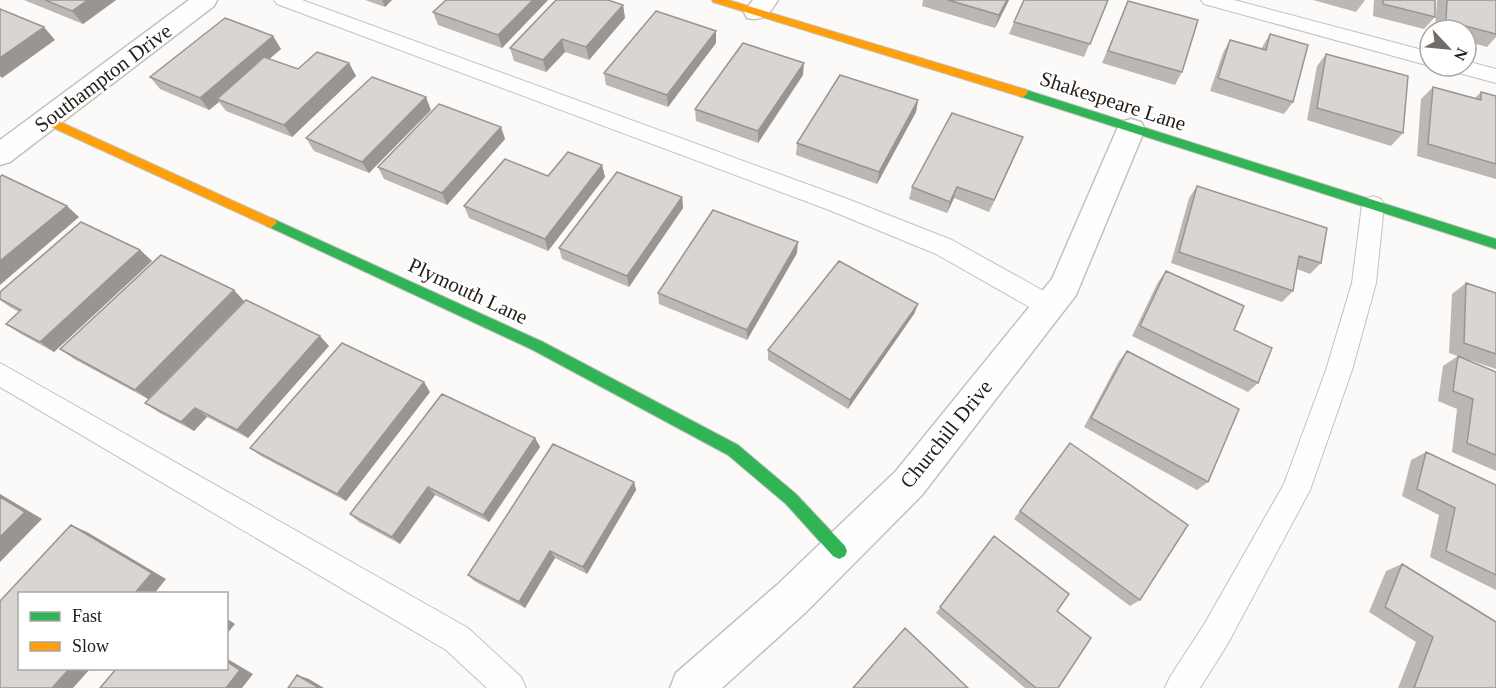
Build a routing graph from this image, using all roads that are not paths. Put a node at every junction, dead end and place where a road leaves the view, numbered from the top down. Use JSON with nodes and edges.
{"nodes":[{"id":1,"x":205,"y":0,"type":"edge"},
{"id":2,"x":284,"y":0,"type":"edge"},
{"id":3,"x":717,"y":0,"type":"edge"},
{"id":4,"x":1211,"y":0,"type":"edge"},
{"id":5,"x":761,"y":6,"type":"edge"},
{"id":6,"x":1418,"y":56,"type":"edge"},
{"id":7,"x":1478,"y":71,"type":"edge"},
{"id":8,"x":1496,"y":76,"type":"edge"},
{"id":9,"x":47,"y":120,"type":"junction"},
{"id":10,"x":1131,"y":129,"type":"junction"},
{"id":11,"x":0,"y":154,"type":"edge"},
{"id":12,"x":1373,"y":205,"type":"junction"},
{"id":13,"x":1496,"y":244,"type":"edge"},
{"id":14,"x":1049,"y":306,"type":"junction"},
{"id":15,"x":0,"y":374,"type":"edge"},
{"id":16,"x":839,"y":551,"type":"junction"},
{"id":17,"x":510,"y":688,"type":"edge"},
{"id":18,"x":691,"y":688,"type":"edge"},
{"id":19,"x":1181,"y":688,"type":"edge"}],
"edges":[{"from":1,"to":9,"type":"street","name":"Southampton Drive"},
{"from":2,"to":14,"type":"lane"},
{"from":3,"to":5,"type":"street","name":"Shakespeare Lane"},
{"from":4,"to":6,"type":"lane"},
{"from":5,"to":10,"type":"street","name":"Shakespeare Lane"},
{"from":7,"to":8,"type":"lane"},
{"from":9,"to":11,"type":"street","name":"Southampton Drive"},
{"from":9,"to":16,"type":"street","name":"Plymouth Lane"},
{"from":10,"to":12,"type":"street","name":"Shakespeare Lane"},
{"from":10,"to":14,"type":"street","name":"Churchill Drive"},
{"from":12,"to":13,"type":"street","name":"Shakespeare Lane"},
{"from":12,"to":19,"type":"lane"},
{"from":14,"to":16,"type":"street","name":"Churchill Drive"},
{"from":15,"to":17,"type":"lane"},
{"from":16,"to":18,"type":"street","name":"Churchill Drive"}]}
